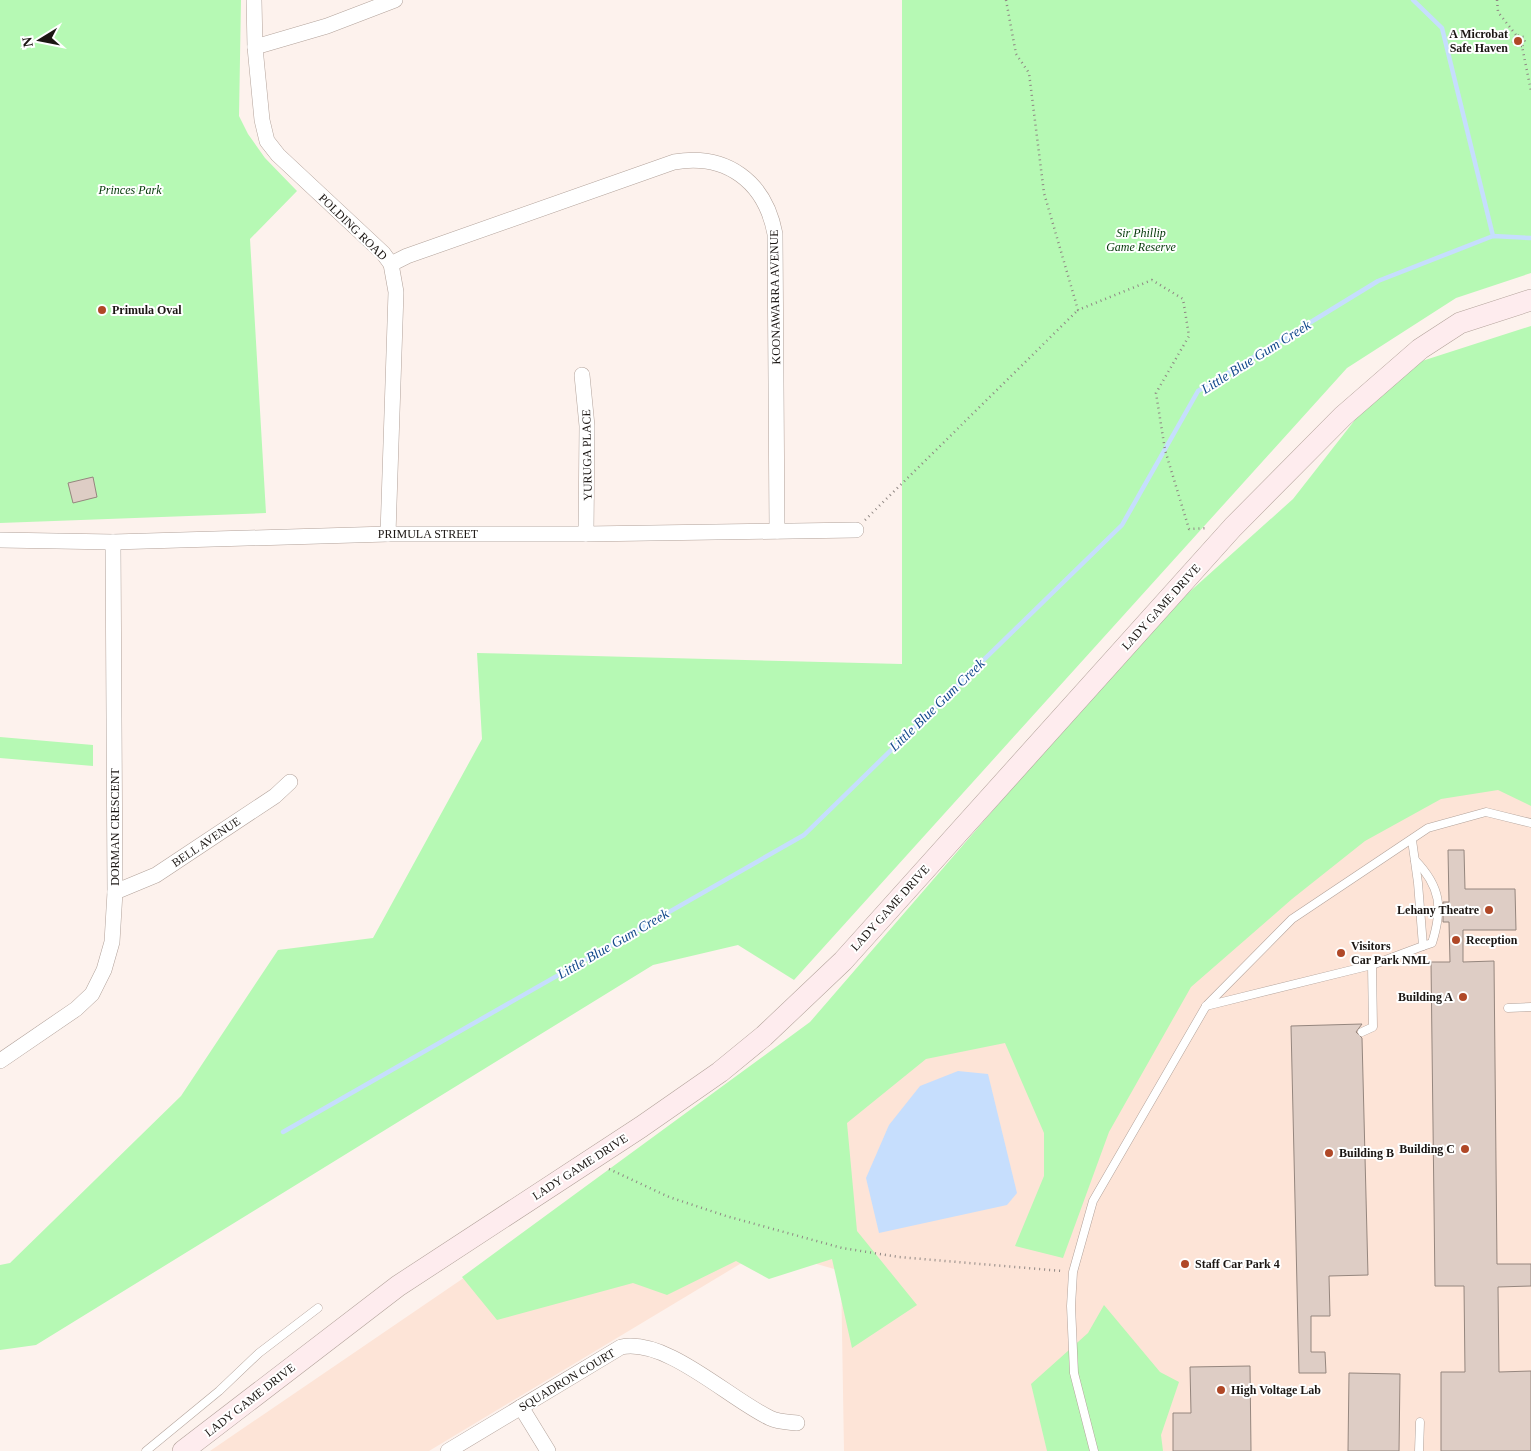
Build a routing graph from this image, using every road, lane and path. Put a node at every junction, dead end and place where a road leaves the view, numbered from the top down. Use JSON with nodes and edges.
{"nodes":[{"id":1,"x":254,"y":0,"type":"edge"},
{"id":2,"x":396,"y":0,"type":"edge"},
{"id":3,"x":1006,"y":0,"type":"edge"},
{"id":4,"x":1496,"y":0,"type":"edge"},
{"id":5,"x":1516,"y":35,"type":"junction"},
{"id":6,"x":1522,"y":46,"type":"junction"},
{"id":7,"x":255,"y":47,"type":"junction"},
{"id":8,"x":1531,"y":91,"type":"edge"},
{"id":9,"x":391,"y":264,"type":"junction"},
{"id":10,"x":1531,"y":300,"type":"edge"},
{"id":11,"x":1078,"y":310,"type":"junction"},
{"id":12,"x":582,"y":375,"type":"dead end"},
{"id":13,"x":1233,"y":527,"type":"junction"},
{"id":14,"x":856,"y":530,"type":"joint"},
{"id":15,"x":777,"y":531,"type":"junction"},
{"id":16,"x":388,"y":534,"type":"junction"},
{"id":17,"x":586,"y":534,"type":"junction"},
{"id":18,"x":0,"y":540,"type":"edge"},
{"id":19,"x":113,"y":542,"type":"junction"},
{"id":20,"x":290,"y":782,"type":"dead end"},
{"id":21,"x":1531,"y":823,"type":"edge"},
{"id":22,"x":1412,"y":840,"type":"junction"},
{"id":23,"x":1415,"y":860,"type":"junction"},
{"id":24,"x":115,"y":892,"type":"junction"},
{"id":25,"x":1423,"y":946,"type":"junction"},
{"id":26,"x":1372,"y":965,"type":"junction"},
{"id":27,"x":1206,"y":1006,"type":"junction"},
{"id":28,"x":1531,"y":1007,"type":"edge"},
{"id":29,"x":1508,"y":1008,"type":"dead end"},
{"id":30,"x":1362,"y":1032,"type":"dead end"},
{"id":31,"x":0,"y":1061,"type":"edge"},
{"id":32,"x":591,"y":1159,"type":"junction"},
{"id":33,"x":1073,"y":1272,"type":"junction"},
{"id":34,"x":318,"y":1308,"type":"dead end"},
{"id":35,"x":521,"y":1407,"type":"junction"},
{"id":36,"x":1420,"y":1422,"type":"dead end"},
{"id":37,"x":797,"y":1424,"type":"dead end"},
{"id":38,"x":146,"y":1451,"type":"edge"},
{"id":39,"x":184,"y":1451,"type":"edge"},
{"id":40,"x":448,"y":1451,"type":"edge"},
{"id":41,"x":548,"y":1451,"type":"edge"},
{"id":42,"x":1094,"y":1451,"type":"edge"},
{"id":43,"x":1419,"y":1451,"type":"edge"}],
"edges":[{"from":1,"to":7,"type":"street","name":"POLDING ROAD"},
{"from":2,"to":7,"type":"street"},
{"from":3,"to":11,"type":"path"},
{"from":4,"to":5,"type":"path"},
{"from":5,"to":6,"type":"path"},
{"from":5,"to":6,"type":"path"},
{"from":6,"to":8,"type":"path"},
{"from":7,"to":9,"type":"street","name":"POLDING ROAD"},
{"from":9,"to":15,"type":"street","name":"KOONAWARRA AVENUE"},
{"from":9,"to":16,"type":"street","name":"POLDING ROAD"},
{"from":10,"to":13,"type":"main road","name":"LADY GAME DRIVE"},
{"from":11,"to":13,"type":"path"},
{"from":11,"to":14,"type":"path"},
{"from":12,"to":17,"type":"street","name":"YURUGA PLACE"},
{"from":13,"to":32,"type":"main road","name":"LADY GAME DRIVE"},
{"from":14,"to":15,"type":"street","name":"PRIMULA STREET"},
{"from":15,"to":17,"type":"street","name":"PRIMULA STREET"},
{"from":16,"to":17,"type":"street","name":"PRIMULA STREET"},
{"from":16,"to":19,"type":"street","name":"PRIMULA STREET"},
{"from":18,"to":19,"type":"street","name":"PRIMULA STREET"},
{"from":19,"to":24,"type":"street","name":"DORMAN CRESCENT"},
{"from":20,"to":24,"type":"street","name":"BELL AVENUE"},
{"from":21,"to":22,"type":"lane"},
{"from":22,"to":23,"type":"lane"},
{"from":22,"to":27,"type":"lane"},
{"from":23,"to":25,"type":"lane"},
{"from":23,"to":25,"type":"lane"},
{"from":24,"to":31,"type":"street","name":"DORMAN CRESCENT"},
{"from":25,"to":26,"type":"lane"},
{"from":26,"to":27,"type":"lane"},
{"from":26,"to":30,"type":"lane"},
{"from":27,"to":33,"type":"lane"},
{"from":28,"to":29,"type":"lane"},
{"from":32,"to":33,"type":"path"},
{"from":32,"to":39,"type":"main road","name":"LADY GAME DRIVE"},
{"from":33,"to":42,"type":"lane"},
{"from":34,"to":38,"type":"lane"},
{"from":35,"to":37,"type":"street","name":"SQUADRON COURT"},
{"from":35,"to":40,"type":"street","name":"SQUADRON COURT"},
{"from":35,"to":41,"type":"street"},
{"from":36,"to":43,"type":"lane"}]}
